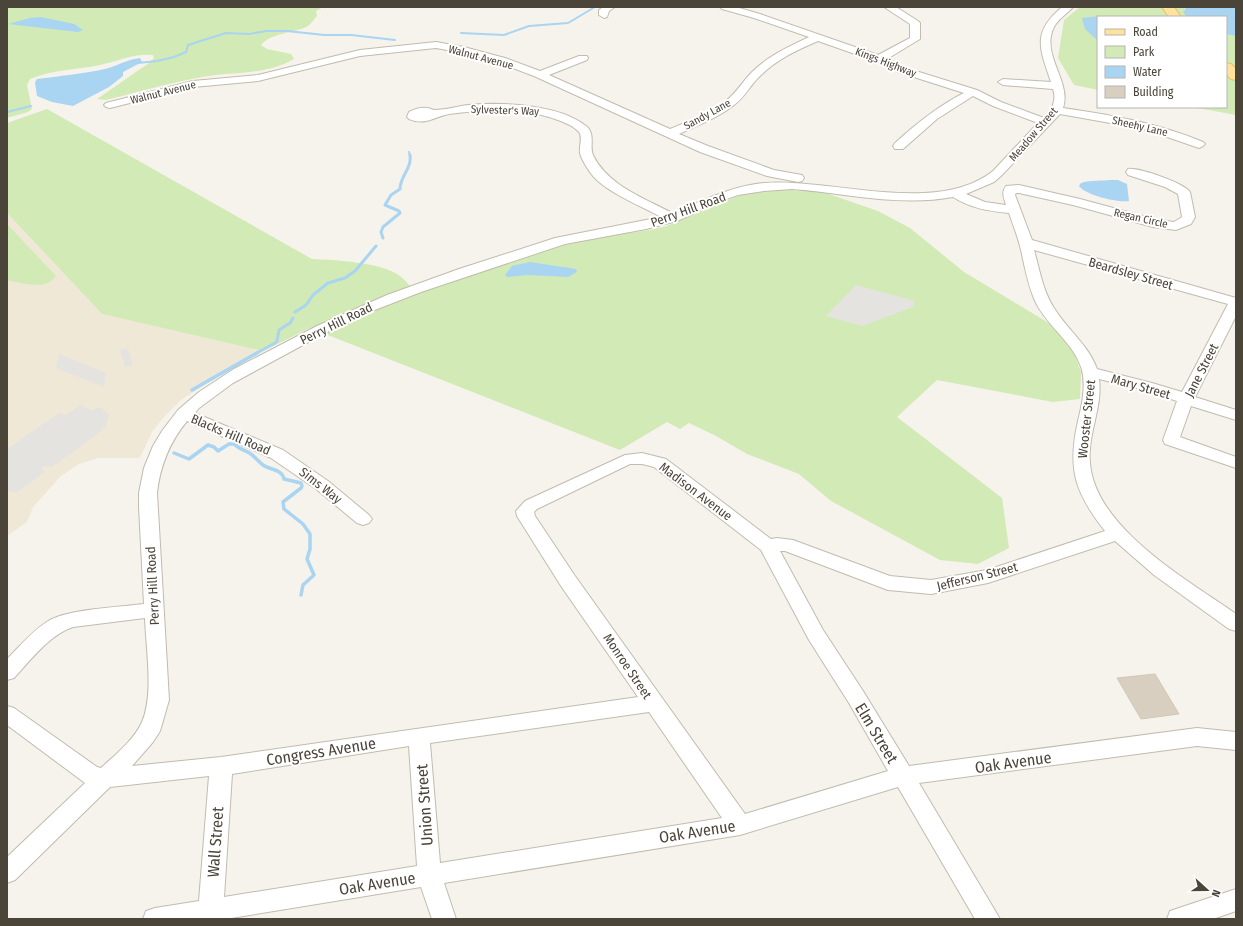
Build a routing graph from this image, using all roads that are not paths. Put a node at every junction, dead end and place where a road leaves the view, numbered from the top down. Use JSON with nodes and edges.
{"nodes":[{"id":1,"x":725,"y":7,"type":"edge"},
{"id":2,"x":889,"y":7,"type":"edge"},
{"id":3,"x":1068,"y":7,"type":"edge"},
{"id":4,"x":1168,"y":7,"type":"edge"},
{"id":5,"x":1174,"y":16,"type":"edge"},
{"id":6,"x":818,"y":37,"type":"junction"},
{"id":7,"x":583,"y":58,"type":"dead end"},
{"id":8,"x":879,"y":59,"type":"junction"},
{"id":9,"x":1227,"y":68,"type":"edge"},
{"id":10,"x":540,"y":75,"type":"junction"},
{"id":11,"x":1236,"y":76,"type":"edge"},
{"id":12,"x":1003,"y":82,"type":"dead end"},
{"id":13,"x":1058,"y":86,"type":"junction"},
{"id":14,"x":973,"y":92,"type":"junction"},
{"id":15,"x":110,"y":104,"type":"dead end"},
{"id":16,"x":1057,"y":110,"type":"junction"},
{"id":17,"x":432,"y":114,"type":"dead end"},
{"id":18,"x":1045,"y":122,"type":"junction"},
{"id":19,"x":671,"y":133,"type":"junction"},
{"id":20,"x":1199,"y":144,"type":"dead end"},
{"id":21,"x":899,"y":146,"type":"dead end"},
{"id":22,"x":1132,"y":172,"type":"dead end"},
{"id":23,"x":809,"y":186,"type":"junction"},
{"id":24,"x":1010,"y":189,"type":"joint"},
{"id":25,"x":954,"y":192,"type":"junction"},
{"id":26,"x":1014,"y":209,"type":"junction"},
{"id":27,"x":672,"y":218,"type":"junction"},
{"id":28,"x":1026,"y":243,"type":"junction"},
{"id":29,"x":1236,"y":302,"type":"edge"},
{"id":30,"x":1090,"y":372,"type":"junction"},
{"id":31,"x":1186,"y":399,"type":"junction"},
{"id":32,"x":184,"y":414,"type":"junction"},
{"id":33,"x":1236,"y":416,"type":"edge"},
{"id":34,"x":277,"y":454,"type":"joint"},
{"id":35,"x":1236,"y":463,"type":"edge"},
{"id":36,"x":530,"y":506,"type":"joint"},
{"id":37,"x":363,"y":519,"type":"dead end"},
{"id":38,"x":1117,"y":534,"type":"junction"},
{"id":39,"x":768,"y":546,"type":"junction"},
{"id":40,"x":154,"y":610,"type":"junction"},
{"id":41,"x":1236,"y":624,"type":"edge"},
{"id":42,"x":7,"y":672,"type":"edge"},
{"id":43,"x":654,"y":703,"type":"junction"},
{"id":44,"x":7,"y":714,"type":"edge"},
{"id":45,"x":419,"y":736,"type":"junction"},
{"id":46,"x":1236,"y":741,"type":"edge"},
{"id":47,"x":221,"y":766,"type":"junction"},
{"id":48,"x":903,"y":776,"type":"junction"},
{"id":49,"x":106,"y":778,"type":"junction"},
{"id":50,"x":740,"y":824,"type":"junction"},
{"id":51,"x":7,"y":872,"type":"edge"},
{"id":52,"x":429,"y":874,"type":"junction"},
{"id":53,"x":1236,"y":900,"type":"edge"},
{"id":54,"x":210,"y":915,"type":"edge"},
{"id":55,"x":155,"y":919,"type":"edge"},
{"id":56,"x":444,"y":919,"type":"edge"},
{"id":57,"x":988,"y":919,"type":"edge"},
{"id":58,"x":1179,"y":919,"type":"edge"}],
"edges":[{"from":1,"to":6,"type":"street","name":"Kings Highway"},
{"from":2,"to":8,"type":"street"},
{"from":3,"to":13,"type":"street","name":"Meadow Street"},
{"from":4,"to":5,"type":"main road"},
{"from":6,"to":8,"type":"street","name":"Kings Highway"},
{"from":6,"to":19,"type":"street","name":"Sandy Lane"},
{"from":7,"to":10,"type":"street"},
{"from":8,"to":14,"type":"street","name":"Kings Highway"},
{"from":9,"to":11,"type":"main road"},
{"from":10,"to":15,"type":"street","name":"Walnut Avenue"},
{"from":10,"to":19,"type":"street","name":"Walnut Avenue"},
{"from":12,"to":13,"type":"street"},
{"from":13,"to":16,"type":"street","name":"Meadow Street"},
{"from":14,"to":18,"type":"street","name":"Kings Highway"},
{"from":14,"to":21,"type":"street"},
{"from":16,"to":18,"type":"street","name":"Meadow Street"},
{"from":16,"to":20,"type":"street","name":"Sheehy Lane"},
{"from":17,"to":27,"type":"street","name":"Sylvester's Way"},
{"from":18,"to":25,"type":"street","name":"Meadow Street"},
{"from":19,"to":23,"type":"street","name":"Walnut Avenue"},
{"from":22,"to":24,"type":"street","name":"Regan Circle"},
{"from":23,"to":25,"type":"street","name":"Perry Hill Road"},
{"from":23,"to":27,"type":"street","name":"Perry Hill Road"},
{"from":24,"to":26,"type":"street","name":"Wooster Street"},
{"from":25,"to":26,"type":"street"},
{"from":26,"to":28,"type":"street","name":"Wooster Street"},
{"from":27,"to":32,"type":"street","name":"Perry Hill Road"},
{"from":28,"to":29,"type":"street","name":"Beardsley Street"},
{"from":28,"to":30,"type":"street","name":"Wooster Street"},
{"from":29,"to":31,"type":"street","name":"Jane Street"},
{"from":30,"to":31,"type":"street","name":"Mary Street"},
{"from":30,"to":38,"type":"street","name":"Wooster Street"},
{"from":31,"to":33,"type":"street","name":"Mary Street"},
{"from":31,"to":35,"type":"street","name":"Jane Street"},
{"from":32,"to":34,"type":"street","name":"Blacks Hill Road"},
{"from":32,"to":40,"type":"street","name":"Perry Hill Road"},
{"from":34,"to":37,"type":"street","name":"Sims Way"},
{"from":36,"to":39,"type":"street","name":"Madison Avenue"},
{"from":36,"to":43,"type":"street","name":"Monroe Street"},
{"from":38,"to":39,"type":"street","name":"Jefferson Street"},
{"from":38,"to":41,"type":"street","name":"Wooster Street"},
{"from":39,"to":48,"type":"street","name":"Elm Street"},
{"from":40,"to":42,"type":"street"},
{"from":40,"to":49,"type":"street","name":"Perry Hill Road"},
{"from":43,"to":45,"type":"street","name":"Congress Avenue"},
{"from":43,"to":50,"type":"street","name":"Monroe Street"},
{"from":44,"to":49,"type":"street","name":"Congress Avenue"},
{"from":45,"to":47,"type":"street","name":"Congress Avenue"},
{"from":45,"to":52,"type":"street","name":"Union Street"},
{"from":46,"to":48,"type":"street","name":"Oak Avenue"},
{"from":47,"to":49,"type":"street","name":"Congress Avenue"},
{"from":47,"to":54,"type":"street","name":"Wall Street"},
{"from":48,"to":50,"type":"street","name":"Oak Avenue"},
{"from":48,"to":57,"type":"street","name":"Elm Street"},
{"from":49,"to":51,"type":"street","name":"Perry Hill Road"},
{"from":50,"to":52,"type":"street","name":"Oak Avenue"},
{"from":52,"to":54,"type":"street","name":"Oak Avenue"},
{"from":52,"to":56,"type":"street","name":"Union Street"},
{"from":53,"to":58,"type":"street"},
{"from":54,"to":55,"type":"street","name":"Oak Avenue"}]}
